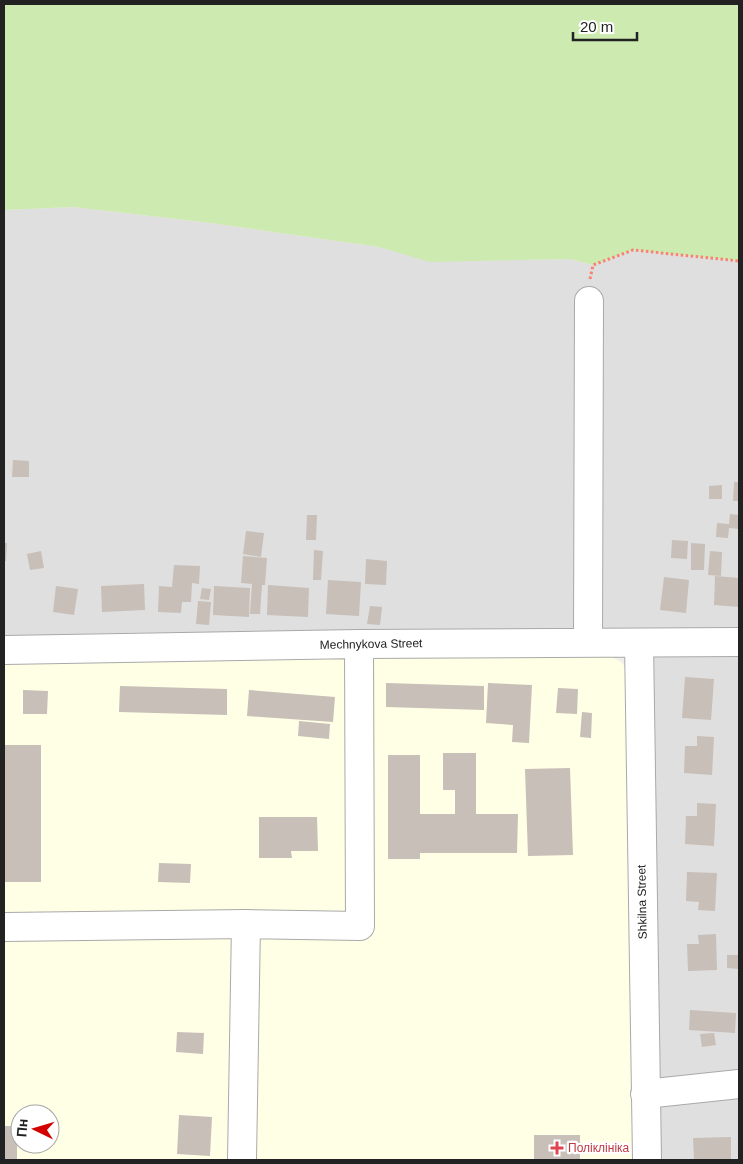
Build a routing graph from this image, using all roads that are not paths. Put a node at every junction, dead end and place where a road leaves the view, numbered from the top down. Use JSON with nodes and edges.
{"nodes":[{"id":1,"x":589,"y":301,"type":"road end"},
{"id":2,"x":739,"y":642,"type":"edge"},
{"id":3,"x":588,"y":643,"type":"junction"},
{"id":4,"x":638,"y":643,"type":"junction"},
{"id":5,"x":359,"y":644,"type":"junction"},
{"id":6,"x":4,"y":650,"type":"edge"},
{"id":7,"x":246,"y":924,"type":"junction"},
{"id":8,"x":4,"y":927,"type":"edge"},
{"id":9,"x":739,"y":1084,"type":"edge"},
{"id":10,"x":645,"y":1094,"type":"junction"},
{"id":11,"x":242,"y":1160,"type":"edge"},
{"id":12,"x":647,"y":1160,"type":"edge"}],
"edges":[{"from":1,"to":3,"type":"street"},
{"from":2,"to":4,"type":"street","name":"Mechnykova Street"},
{"from":3,"to":4,"type":"street","name":"Mechnykova Street"},
{"from":3,"to":5,"type":"street","name":"Mechnykova Street"},
{"from":4,"to":10,"type":"street","name":"Shkilna Street"},
{"from":5,"to":6,"type":"street","name":"Mechnykova Street"},
{"from":5,"to":7,"type":"street"},
{"from":7,"to":8,"type":"street"},
{"from":7,"to":11,"type":"street"},
{"from":9,"to":10,"type":"street"},
{"from":10,"to":12,"type":"street","name":"Shkilna Street"}]}
